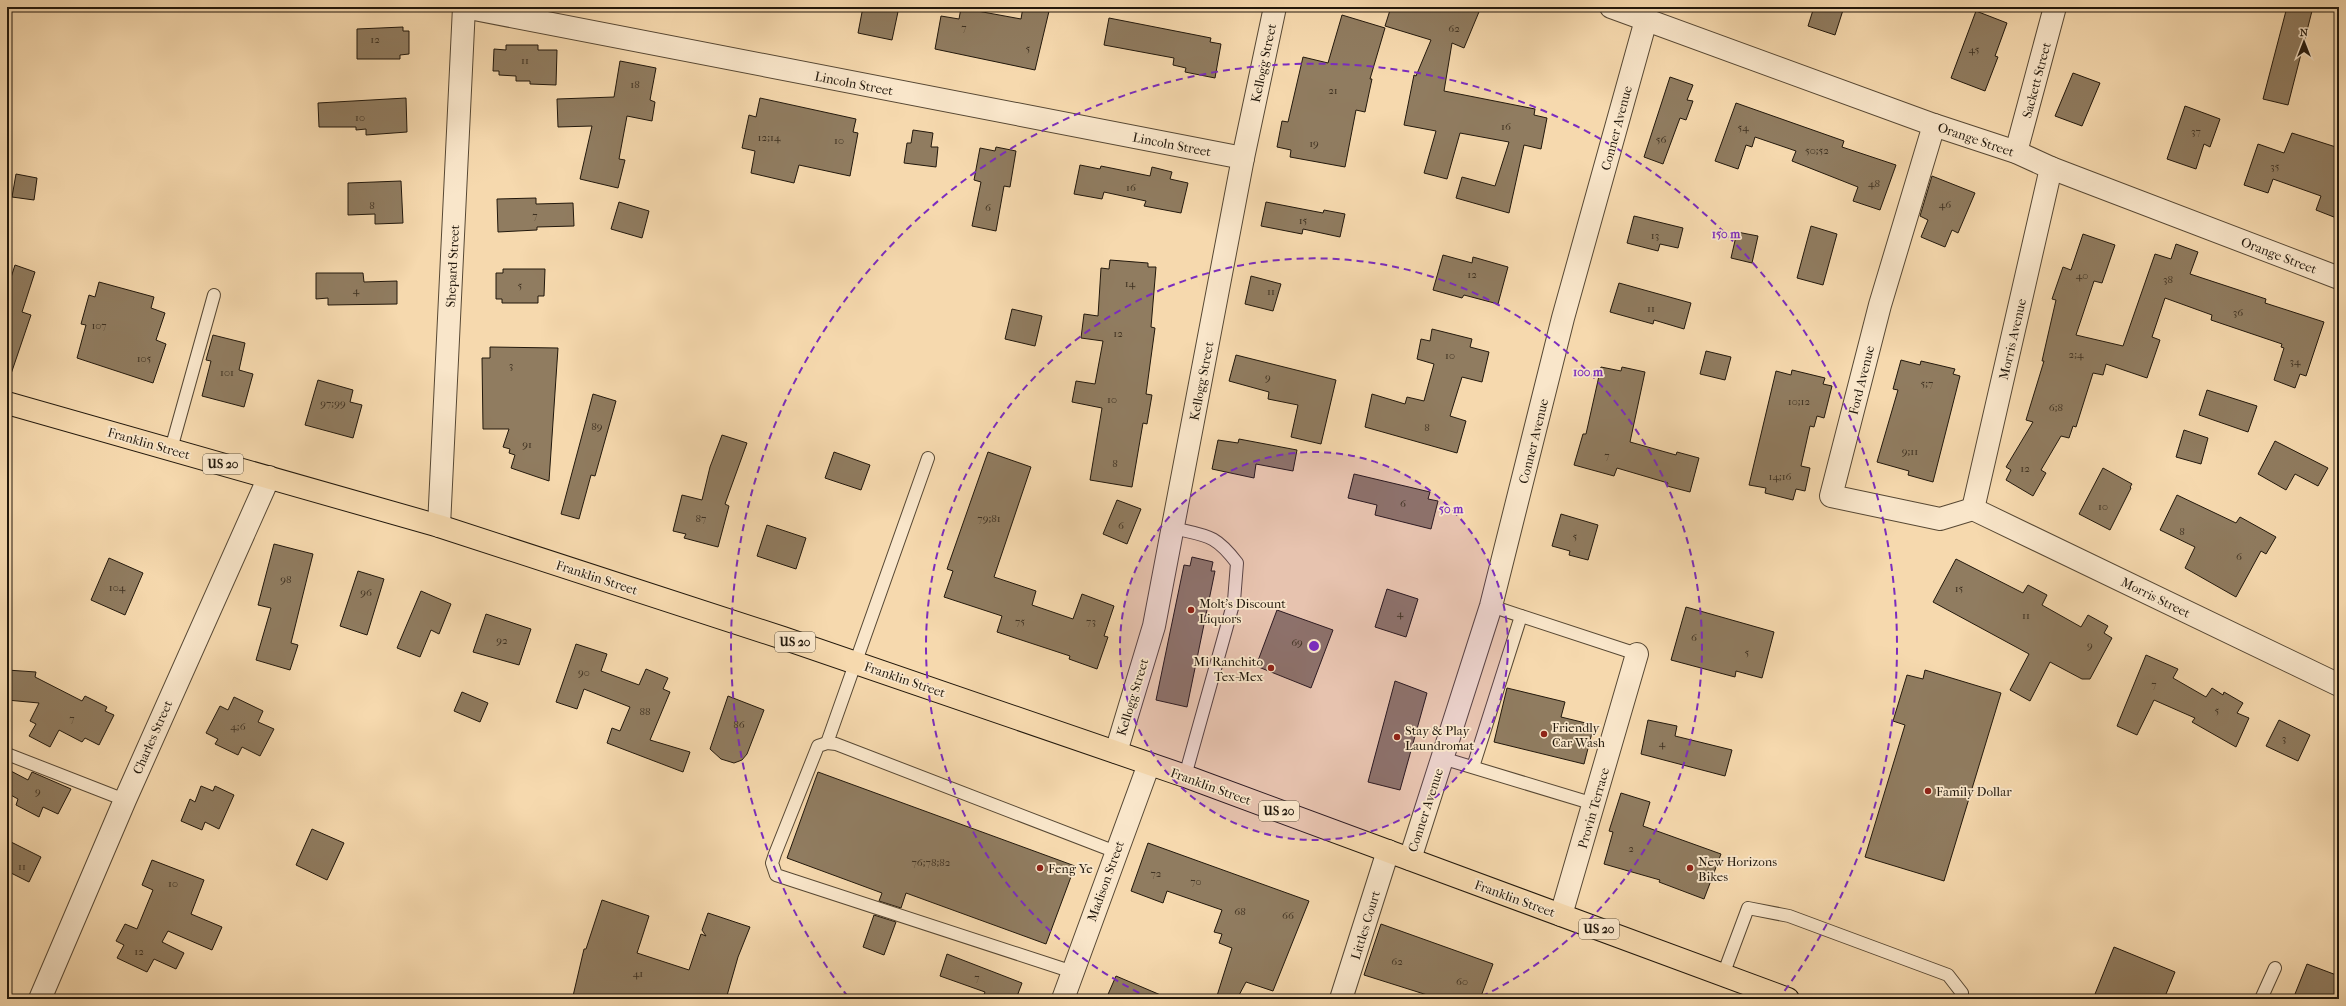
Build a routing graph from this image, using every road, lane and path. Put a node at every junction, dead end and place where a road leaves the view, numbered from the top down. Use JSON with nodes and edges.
{"nodes":[{"id":1,"x":464,"y":7,"type":"edge"},
{"id":2,"x":1275,"y":7,"type":"edge"},
{"id":3,"x":2055,"y":7,"type":"edge"},
{"id":4,"x":1618,"y":8,"type":"edge"},
{"id":5,"x":1646,"y":20,"type":"junction"},
{"id":6,"x":1934,"y":125,"type":"junction"},
{"id":7,"x":2016,"y":152,"type":"junction"},
{"id":8,"x":1243,"y":158,"type":"junction"},
{"id":9,"x":2051,"y":168,"type":"junction"},
{"id":10,"x":2339,"y":278,"type":"edge"},
{"id":11,"x":214,"y":295,"type":"dead end"},
{"id":12,"x":7,"y":403,"type":"edge"},
{"id":13,"x":171,"y":450,"type":"junction"},
{"id":14,"x":928,"y":458,"type":"dead end"},
{"id":15,"x":269,"y":477,"type":"junction"},
{"id":16,"x":1973,"y":509,"type":"junction"},
{"id":17,"x":439,"y":526,"type":"junction"},
{"id":18,"x":1173,"y":528,"type":"junction"},
{"id":19,"x":1492,"y":606,"type":"junction"},
{"id":20,"x":1521,"y":616,"type":"junction"},
{"id":21,"x":1637,"y":654,"type":"joint"},
{"id":22,"x":856,"y":663,"type":"junction"},
{"id":23,"x":2339,"y":686,"type":"edge"},
{"id":24,"x":827,"y":743,"type":"junction"},
{"id":25,"x":1116,"y":752,"type":"junction"},
{"id":26,"x":7,"y":754,"type":"edge"},
{"id":27,"x":1442,"y":758,"type":"junction"},
{"id":28,"x":1149,"y":764,"type":"junction"},
{"id":29,"x":1473,"y":767,"type":"junction"},
{"id":30,"x":1185,"y":776,"type":"junction"},
{"id":31,"x":125,"y":800,"type":"junction"},
{"id":32,"x":1594,"y":804,"type":"junction"},
{"id":33,"x":1388,"y":851,"type":"junction"},
{"id":34,"x":1116,"y":852,"type":"junction"},
{"id":35,"x":1410,"y":859,"type":"junction"},
{"id":36,"x":1561,"y":915,"type":"junction"},
{"id":37,"x":2274,"y":968,"type":"dead end"},
{"id":38,"x":1073,"y":972,"type":"junction"},
{"id":39,"x":1723,"y":974,"type":"junction"},
{"id":40,"x":40,"y":999,"type":"edge"},
{"id":41,"x":1063,"y":999,"type":"edge"},
{"id":42,"x":1342,"y":999,"type":"edge"},
{"id":43,"x":1788,"y":999,"type":"edge"},
{"id":44,"x":1960,"y":999,"type":"edge"},
{"id":45,"x":2261,"y":999,"type":"edge"}],
"edges":[{"from":1,"to":8,"type":"street","name":"Lincoln Street"},
{"from":1,"to":17,"type":"street","name":"Shepard Street"},
{"from":2,"to":8,"type":"street","name":"Kellogg Street"},
{"from":3,"to":7,"type":"street","name":"Sackett Street"},
{"from":4,"to":5,"type":"street","name":"Orange Street"},
{"from":5,"to":6,"type":"street","name":"Orange Street"},
{"from":5,"to":19,"type":"street","name":"Conner Avenue"},
{"from":6,"to":7,"type":"street","name":"Orange Street"},
{"from":6,"to":16,"type":"street","name":"Ford Avenue"},
{"from":7,"to":9,"type":"street","name":"Orange Street"},
{"from":8,"to":18,"type":"street","name":"Kellogg Street"},
{"from":9,"to":10,"type":"street","name":"Orange Street"},
{"from":9,"to":16,"type":"street","name":"Morris Avenue"},
{"from":11,"to":13,"type":"lane"},
{"from":12,"to":13,"type":"main road","name":"Franklin Street","number":"US 20"},
{"from":13,"to":15,"type":"main road","name":"Franklin Street","number":"US 20"},
{"from":14,"to":22,"type":"lane"},
{"from":15,"to":17,"type":"main road","name":"Franklin Street","number":"US 20"},
{"from":15,"to":31,"type":"street","name":"Charles Street"},
{"from":16,"to":23,"type":"street","name":"Morris Street"},
{"from":17,"to":22,"type":"main road","name":"Franklin Street","number":"US 20"},
{"from":18,"to":25,"type":"street","name":"Kellogg Street"},
{"from":18,"to":30,"type":"lane"},
{"from":19,"to":20,"type":"lane"},
{"from":19,"to":27,"type":"street","name":"Conner Avenue"},
{"from":20,"to":21,"type":"lane"},
{"from":20,"to":29,"type":"lane"},
{"from":21,"to":32,"type":"street","name":"Provin Terrace"},
{"from":22,"to":24,"type":"lane"},
{"from":22,"to":25,"type":"main road","name":"Franklin Street","number":"US 20"},
{"from":24,"to":34,"type":"lane"},
{"from":24,"to":38,"type":"lane"},
{"from":25,"to":28,"type":"main road","name":"Franklin Street","number":"US 20"},
{"from":26,"to":31,"type":"lane"},
{"from":27,"to":29,"type":"lane"},
{"from":27,"to":35,"type":"street","name":"Conner Avenue"},
{"from":28,"to":30,"type":"main road","name":"Franklin Street","number":"US 20"},
{"from":28,"to":34,"type":"street","name":"Madison Street"},
{"from":29,"to":32,"type":"lane"},
{"from":30,"to":33,"type":"main road","name":"Franklin Street","number":"US 20"},
{"from":31,"to":40,"type":"street","name":"Charles Street"},
{"from":32,"to":36,"type":"street","name":"Provin Terrace"},
{"from":33,"to":35,"type":"main road","name":"Franklin Street","number":"US 20"},
{"from":33,"to":42,"type":"street","name":"Littles Court"},
{"from":34,"to":38,"type":"street","name":"Madison Street"},
{"from":35,"to":36,"type":"main road","name":"Franklin Street","number":"US 20"},
{"from":36,"to":39,"type":"main road","name":"Franklin Street","number":"US 20"},
{"from":37,"to":45,"type":"lane"},
{"from":38,"to":41,"type":"street","name":"Madison Street"},
{"from":39,"to":43,"type":"main road","name":"Franklin Street","number":"US 20"},
{"from":39,"to":44,"type":"lane"}]}
